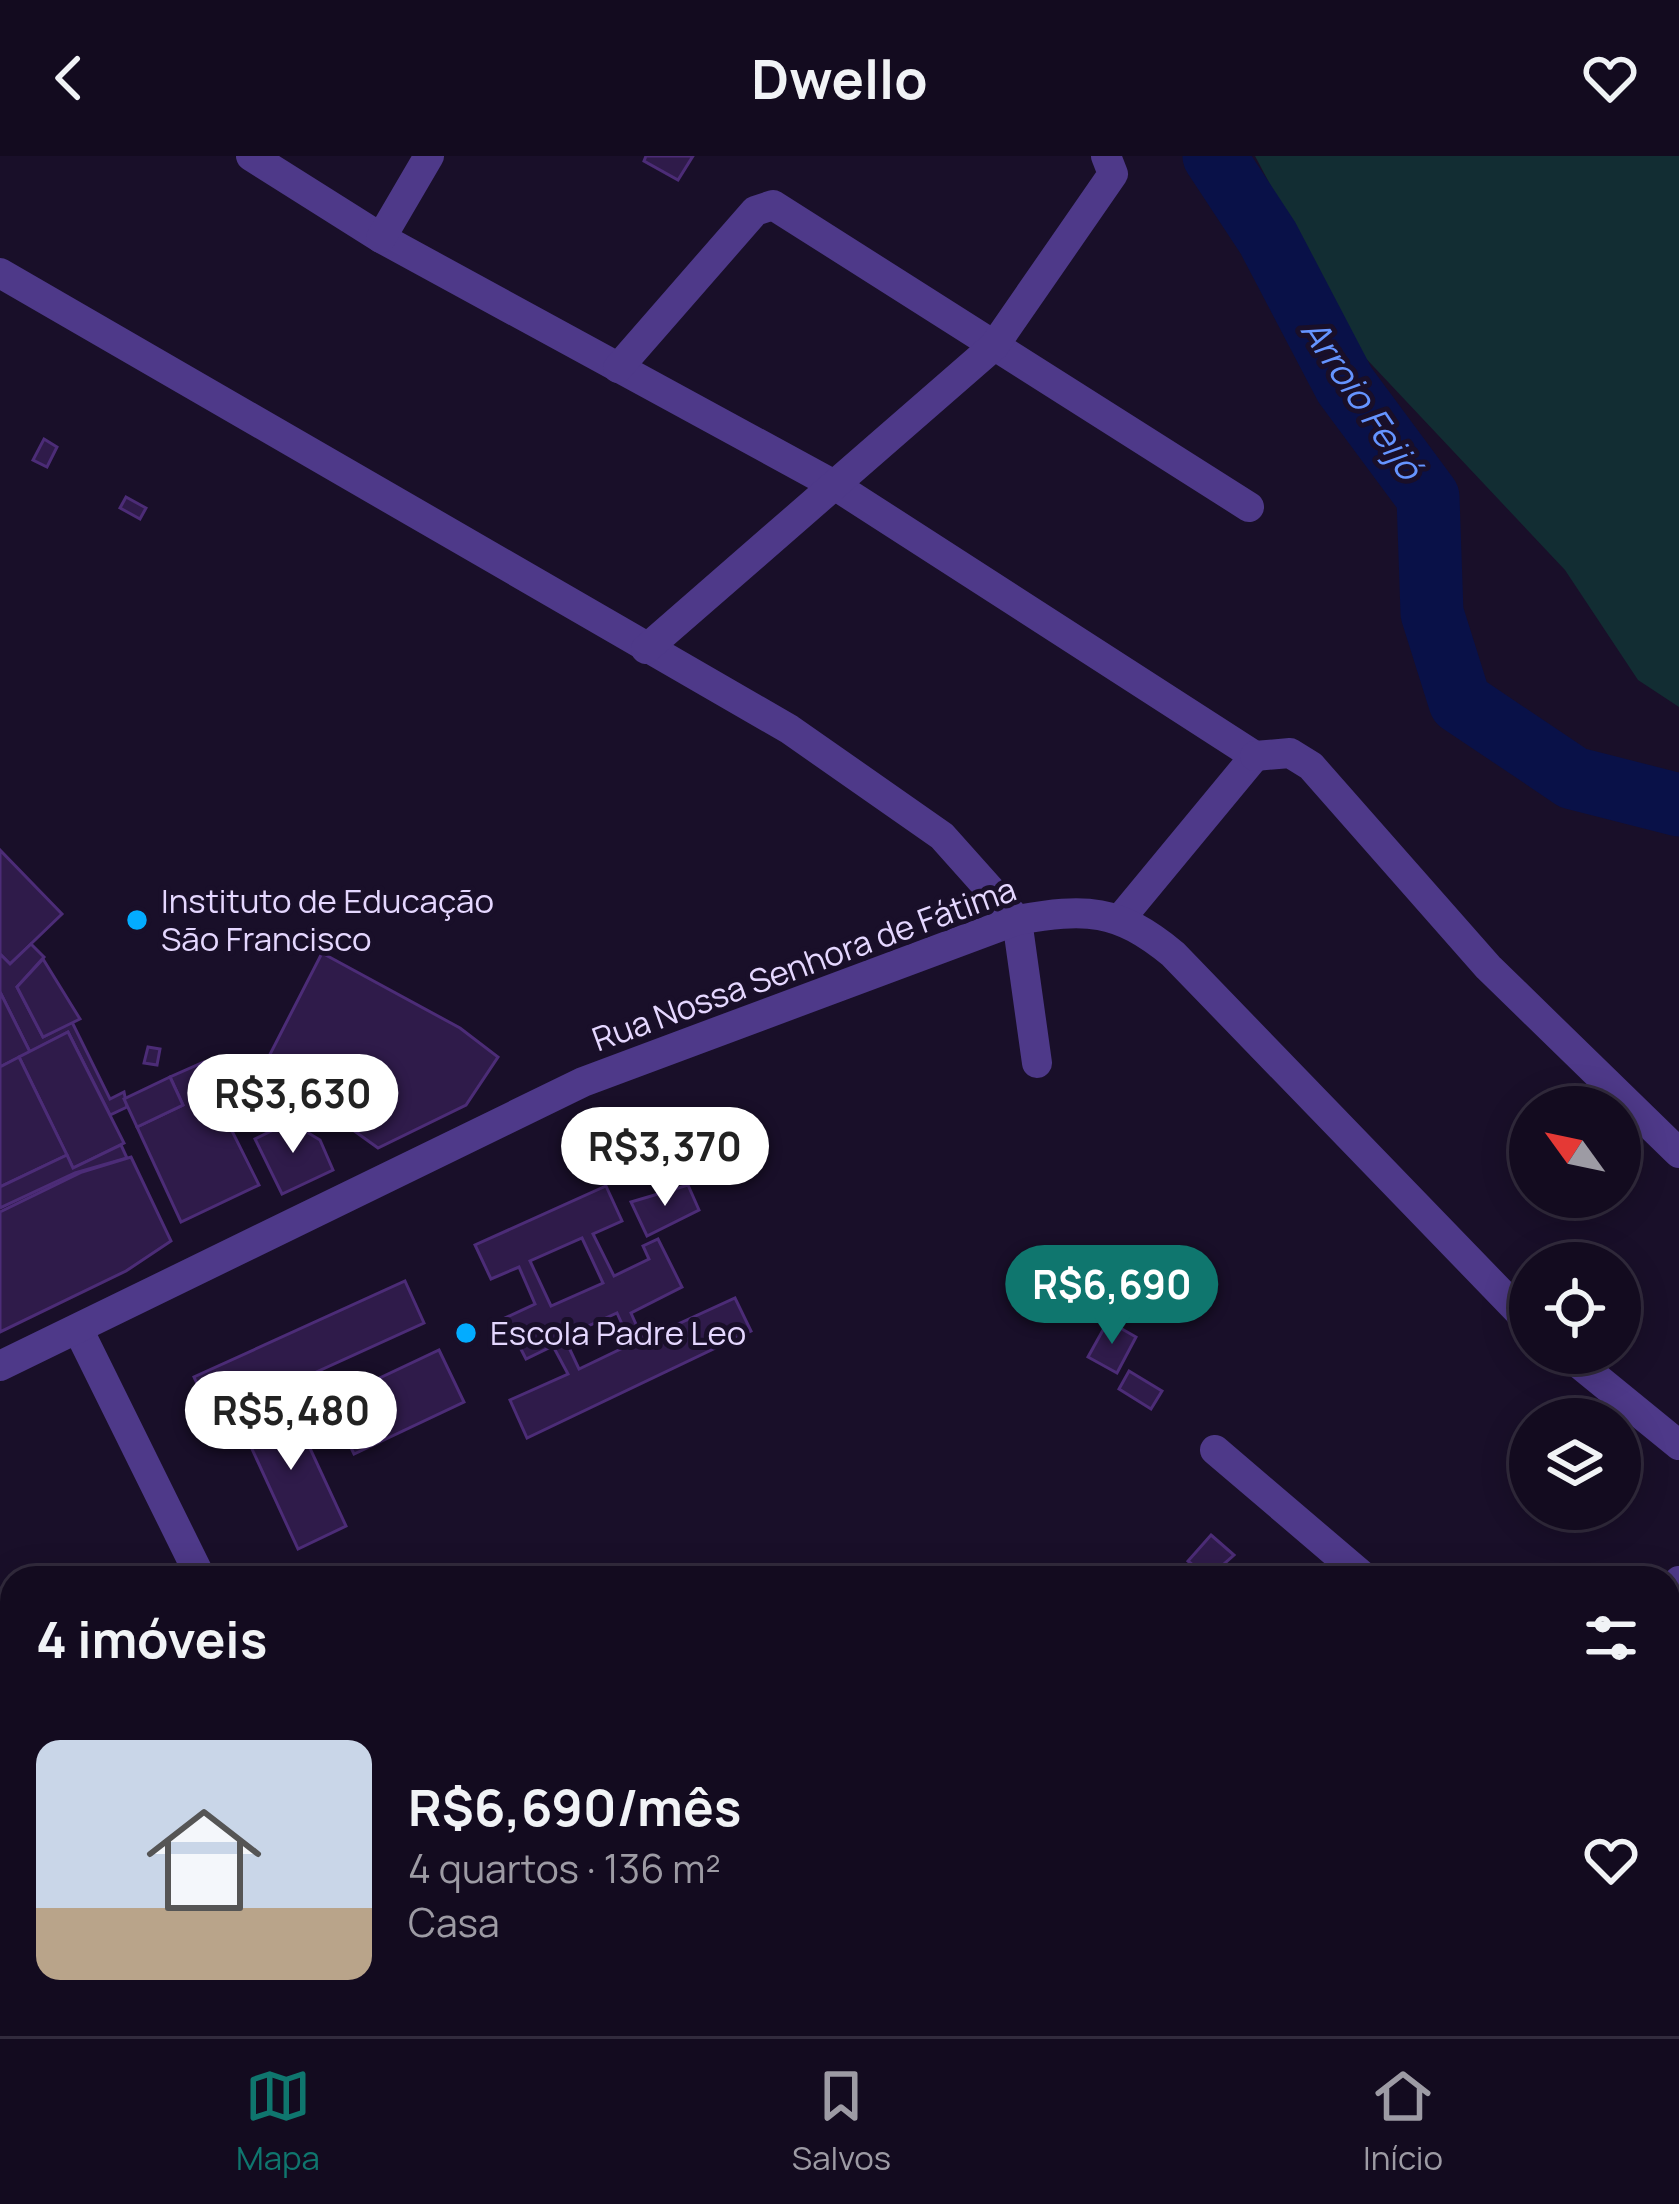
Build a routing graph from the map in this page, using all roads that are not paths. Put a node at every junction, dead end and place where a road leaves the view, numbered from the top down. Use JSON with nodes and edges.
{"nodes":[{"id":1,"x":251,"y":156,"type":"edge"},
{"id":2,"x":429,"y":156,"type":"edge"},
{"id":3,"x":1106,"y":156,"type":"edge"},
{"id":4,"x":382,"y":238,"type":"junction"},
{"id":5,"x":0,"y":273,"type":"edge"},
{"id":6,"x":994,"y":346,"type":"junction"},
{"id":7,"x":619,"y":368,"type":"junction"},
{"id":8,"x":836,"y":486,"type":"junction"},
{"id":9,"x":1249,"y":507,"type":"dead end"},
{"id":10,"x":646,"y":649,"type":"junction"},
{"id":11,"x":1255,"y":756,"type":"junction"},
{"id":12,"x":1121,"y":918,"type":"junction"},
{"id":13,"x":1017,"y":920,"type":"junction"},
{"id":14,"x":1037,"y":1063,"type":"dead end"},
{"id":15,"x":1679,"y":1154,"type":"edge"},
{"id":16,"x":1509,"y":1301,"type":"edge"},
{"id":17,"x":79,"y":1330,"type":"junction"},
{"id":18,"x":0,"y":1366,"type":"edge"},
{"id":19,"x":1594,"y":1374,"type":"edge"},
{"id":20,"x":1676,"y":1435,"type":"edge"},
{"id":21,"x":1215,"y":1450,"type":"dead end"},
{"id":22,"x":195,"y":1566,"type":"edge"},
{"id":23,"x":1351,"y":1566,"type":"edge"}],
"edges":[{"from":1,"to":4,"type":"street"},
{"from":2,"to":4,"type":"street"},
{"from":3,"to":6,"type":"street"},
{"from":4,"to":7,"type":"street"},
{"from":5,"to":10,"type":"street"},
{"from":6,"to":7,"type":"street"},
{"from":6,"to":8,"type":"street"},
{"from":6,"to":9,"type":"street"},
{"from":7,"to":8,"type":"street"},
{"from":8,"to":10,"type":"street"},
{"from":8,"to":11,"type":"street"},
{"from":10,"to":13,"type":"street"},
{"from":11,"to":12,"type":"street"},
{"from":11,"to":15,"type":"street"},
{"from":12,"to":13,"type":"street","name":"Rua Nossa Senhora de Fátima"},
{"from":12,"to":16,"type":"street"},
{"from":13,"to":14,"type":"street"},
{"from":13,"to":17,"type":"street","name":"Rua Nossa Senhora de Fátima"},
{"from":17,"to":18,"type":"street","name":"Rua Nossa Senhora de Fátima"},
{"from":17,"to":22,"type":"street"},
{"from":19,"to":20,"type":"street"},
{"from":21,"to":23,"type":"street"}]}
